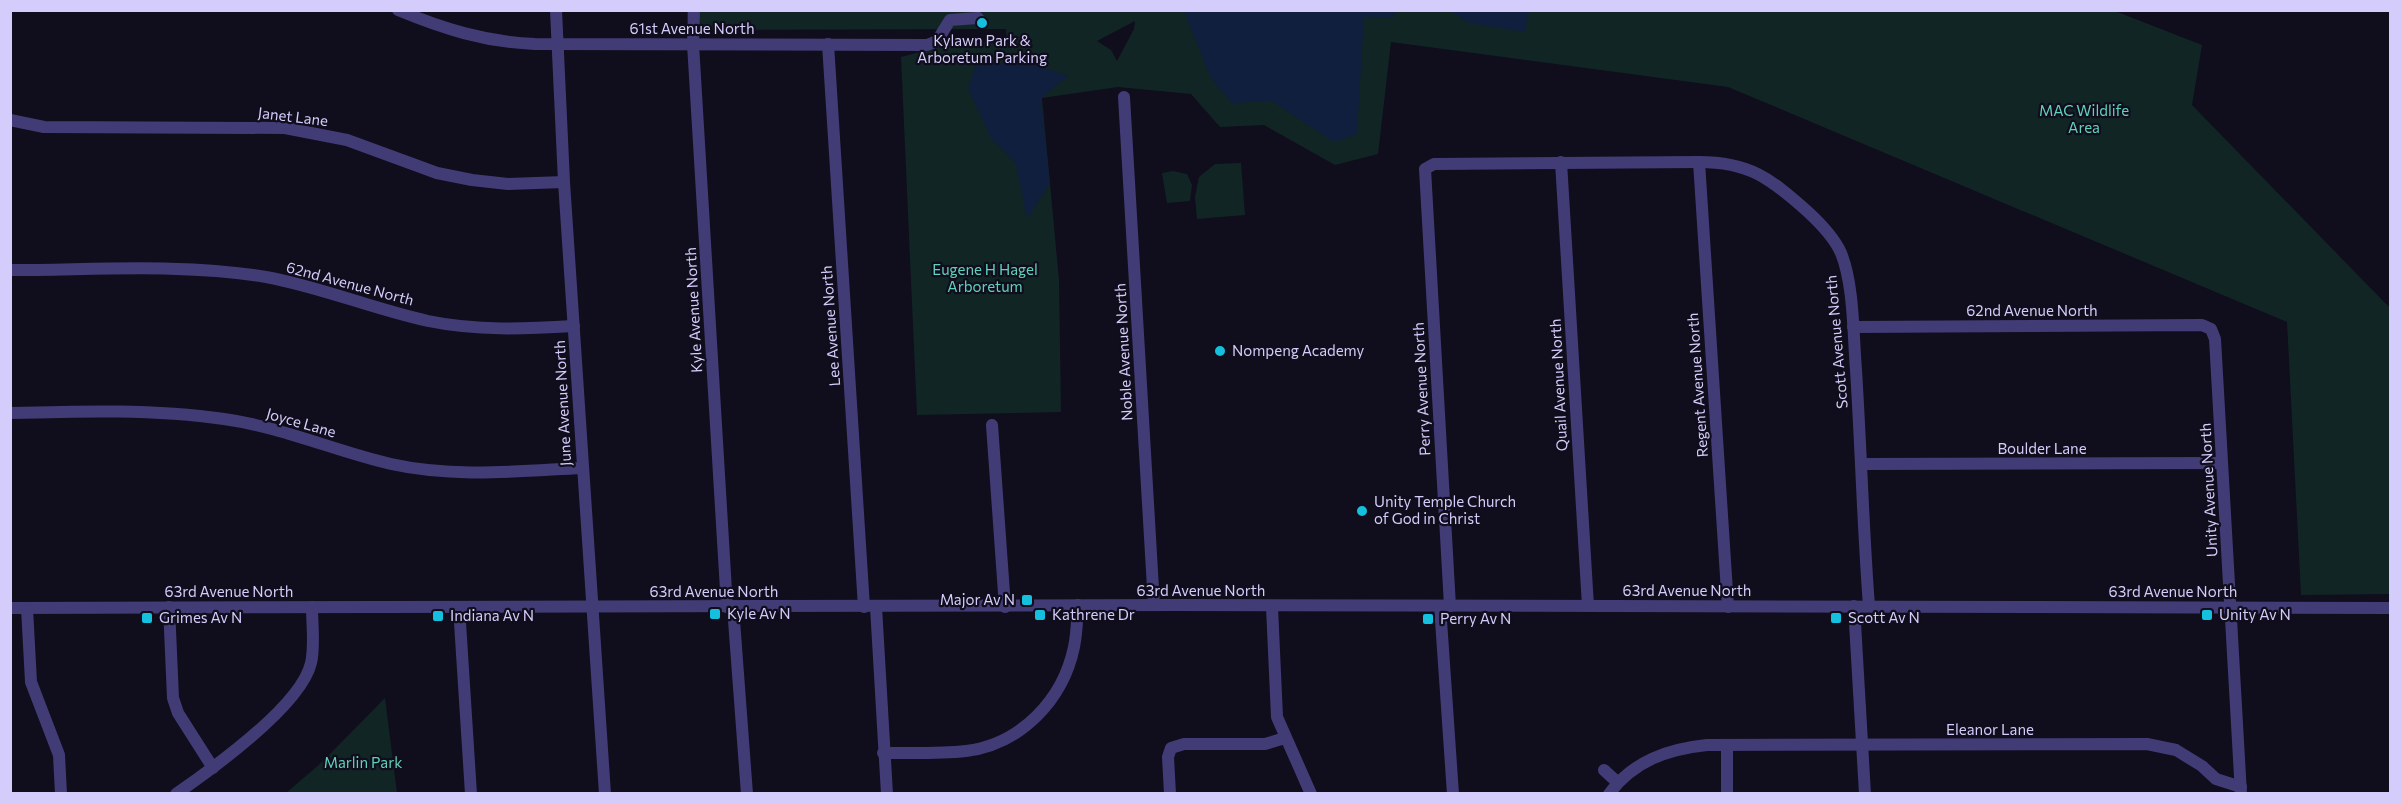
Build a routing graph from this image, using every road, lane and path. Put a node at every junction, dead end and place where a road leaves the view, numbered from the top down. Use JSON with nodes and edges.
{"nodes":[{"id":1,"x":398,"y":10,"type":"edge"},
{"id":2,"x":556,"y":10,"type":"edge"},
{"id":3,"x":694,"y":10,"type":"edge"},
{"id":4,"x":978,"y":18,"type":"dead end"},
{"id":5,"x":556,"y":44,"type":"junction"},
{"id":6,"x":693,"y":44,"type":"junction"},
{"id":7,"x":828,"y":44,"type":"junction"},
{"id":8,"x":1124,"y":97,"type":"dead end"},
{"id":9,"x":10,"y":120,"type":"edge"},
{"id":10,"x":1561,"y":162,"type":"junction"},
{"id":11,"x":1699,"y":162,"type":"junction"},
{"id":12,"x":564,"y":182,"type":"junction"},
{"id":13,"x":10,"y":270,"type":"edge"},
{"id":14,"x":574,"y":326,"type":"junction"},
{"id":15,"x":1853,"y":327,"type":"junction"},
{"id":16,"x":2211,"y":329,"type":"joint"},
{"id":17,"x":10,"y":413,"type":"edge"},
{"id":18,"x":992,"y":425,"type":"dead end"},
{"id":19,"x":2222,"y":463,"type":"junction"},
{"id":20,"x":1862,"y":464,"type":"junction"},
{"id":21,"x":582,"y":468,"type":"junction"},
{"id":22,"x":1078,"y":605,"type":"junction"},
{"id":23,"x":1154,"y":605,"type":"junction"},
{"id":24,"x":1445,"y":606,"type":"junction"},
{"id":25,"x":1588,"y":606,"type":"junction"},
{"id":26,"x":1854,"y":606,"type":"junction"},
{"id":27,"x":1869,"y":606,"type":"junction"},
{"id":28,"x":2230,"y":606,"type":"junction"},
{"id":29,"x":169,"y":607,"type":"junction"},
{"id":30,"x":312,"y":607,"type":"junction"},
{"id":31,"x":459,"y":607,"type":"junction"},
{"id":32,"x":591,"y":607,"type":"junction"},
{"id":33,"x":730,"y":607,"type":"junction"},
{"id":34,"x":870,"y":607,"type":"junction"},
{"id":35,"x":1005,"y":607,"type":"junction"},
{"id":36,"x":1272,"y":607,"type":"junction"},
{"id":37,"x":1728,"y":607,"type":"junction"},
{"id":38,"x":10,"y":608,"type":"edge"},
{"id":39,"x":27,"y":608,"type":"junction"},
{"id":40,"x":2391,"y":608,"type":"edge"},
{"id":41,"x":1285,"y":738,"type":"junction"},
{"id":42,"x":1726,"y":745,"type":"junction"},
{"id":43,"x":1862,"y":745,"type":"junction"},
{"id":44,"x":883,"y":753,"type":"junction"},
{"id":45,"x":213,"y":768,"type":"junction"},
{"id":46,"x":1604,"y":770,"type":"dead end"},
{"id":47,"x":1617,"y":782,"type":"junction"},
{"id":48,"x":2241,"y":790,"type":"edge"},
{"id":49,"x":61,"y":794,"type":"edge"},
{"id":50,"x":176,"y":794,"type":"edge"},
{"id":51,"x":471,"y":794,"type":"edge"},
{"id":52,"x":605,"y":794,"type":"edge"},
{"id":53,"x":747,"y":794,"type":"edge"},
{"id":54,"x":886,"y":794,"type":"edge"},
{"id":55,"x":1170,"y":794,"type":"edge"},
{"id":56,"x":1311,"y":794,"type":"edge"},
{"id":57,"x":1453,"y":794,"type":"edge"},
{"id":58,"x":1609,"y":794,"type":"edge"},
{"id":59,"x":1727,"y":794,"type":"edge"},
{"id":60,"x":1865,"y":794,"type":"edge"}],
"edges":[{"from":1,"to":5,"type":"street","name":"61st Avenue North"},
{"from":2,"to":5,"type":"street","name":"June Avenue North"},
{"from":3,"to":6,"type":"street","name":"Kyle Avenue North"},
{"from":4,"to":7,"type":"street","name":"61st Avenue North"},
{"from":5,"to":6,"type":"street","name":"61st Avenue North"},
{"from":5,"to":12,"type":"street","name":"June Avenue North"},
{"from":6,"to":7,"type":"street","name":"61st Avenue North"},
{"from":6,"to":33,"type":"street","name":"Kyle Avenue North"},
{"from":7,"to":34,"type":"street","name":"Lee Avenue North"},
{"from":8,"to":23,"type":"street","name":"Noble Avenue North"},
{"from":9,"to":12,"type":"street","name":"Janet Lane"},
{"from":10,"to":11,"type":"street"},
{"from":10,"to":24,"type":"street","name":"Perry Avenue North"},
{"from":10,"to":25,"type":"street","name":"Quail Avenue North"},
{"from":11,"to":15,"type":"street","name":"Scott Avenue North"},
{"from":11,"to":37,"type":"street","name":"Regent Avenue North"},
{"from":12,"to":14,"type":"street","name":"June Avenue North"},
{"from":13,"to":14,"type":"street","name":"62nd Avenue North"},
{"from":14,"to":21,"type":"street","name":"June Avenue North"},
{"from":15,"to":16,"type":"street","name":"62nd Avenue North"},
{"from":15,"to":20,"type":"street","name":"Scott Avenue North"},
{"from":16,"to":19,"type":"street","name":"Unity Avenue North"},
{"from":17,"to":21,"type":"street","name":"Joyce Lane"},
{"from":18,"to":35,"type":"street"},
{"from":19,"to":20,"type":"street","name":"Boulder Lane"},
{"from":19,"to":28,"type":"street","name":"Unity Avenue North"},
{"from":20,"to":27,"type":"street","name":"Scott Avenue North"},
{"from":21,"to":32,"type":"street","name":"June Avenue North"},
{"from":22,"to":23,"type":"street","name":"63rd Avenue North"},
{"from":22,"to":35,"type":"street","name":"63rd Avenue North"},
{"from":22,"to":44,"type":"street"},
{"from":23,"to":36,"type":"street","name":"63rd Avenue North"},
{"from":24,"to":25,"type":"street","name":"63rd Avenue North"},
{"from":24,"to":36,"type":"street","name":"63rd Avenue North"},
{"from":24,"to":57,"type":"street","name":"Perry Avenue North"},
{"from":25,"to":37,"type":"street","name":"63rd Avenue North"},
{"from":26,"to":27,"type":"street","name":"63rd Avenue North"},
{"from":26,"to":37,"type":"street","name":"63rd Avenue North"},
{"from":26,"to":43,"type":"street"},
{"from":27,"to":28,"type":"street","name":"63rd Avenue North"},
{"from":28,"to":40,"type":"street","name":"63rd Avenue North"},
{"from":28,"to":48,"type":"street","name":"Unity Avenue North"},
{"from":29,"to":30,"type":"street","name":"63rd Avenue North"},
{"from":29,"to":39,"type":"street","name":"63rd Avenue North"},
{"from":29,"to":45,"type":"street"},
{"from":30,"to":31,"type":"street","name":"63rd Avenue North"},
{"from":30,"to":45,"type":"street"},
{"from":31,"to":32,"type":"street","name":"63rd Avenue North"},
{"from":31,"to":51,"type":"street"},
{"from":32,"to":33,"type":"street","name":"63rd Avenue North"},
{"from":32,"to":52,"type":"street","name":"June Avenue North"},
{"from":33,"to":34,"type":"street","name":"63rd Avenue North"},
{"from":33,"to":53,"type":"street","name":"Kyle Avenue North"},
{"from":34,"to":35,"type":"street","name":"63rd Avenue North"},
{"from":34,"to":44,"type":"street","name":"Lee Avenue North"},
{"from":36,"to":41,"type":"street"},
{"from":38,"to":39,"type":"street","name":"63rd Avenue North"},
{"from":39,"to":49,"type":"street"},
{"from":41,"to":55,"type":"street"},
{"from":41,"to":56,"type":"street"},
{"from":42,"to":43,"type":"street","name":"Eleanor Lane"},
{"from":42,"to":47,"type":"street"},
{"from":42,"to":59,"type":"street"},
{"from":43,"to":48,"type":"street","name":"Eleanor Lane"},
{"from":43,"to":60,"type":"street"},
{"from":44,"to":54,"type":"street","name":"Lee Avenue North"},
{"from":45,"to":50,"type":"street"},
{"from":46,"to":47,"type":"street"},
{"from":47,"to":58,"type":"street"}]}
